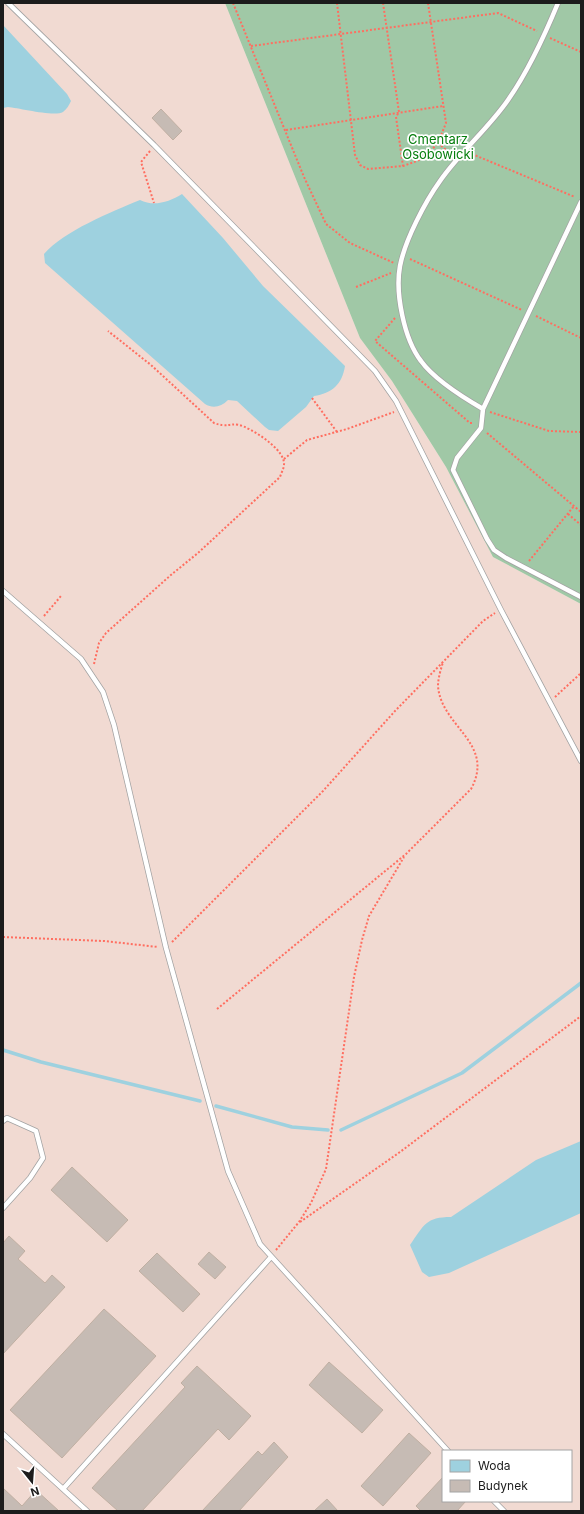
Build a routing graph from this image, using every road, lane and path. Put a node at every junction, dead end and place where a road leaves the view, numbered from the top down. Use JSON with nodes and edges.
{"nodes":[{"id":1,"x":8,"y":3,"type":"edge"},
{"id":2,"x":233,"y":3,"type":"edge"},
{"id":3,"x":337,"y":3,"type":"edge"},
{"id":4,"x":383,"y":3,"type":"edge"},
{"id":5,"x":428,"y":3,"type":"edge"},
{"id":6,"x":558,"y":3,"type":"edge"},
{"id":7,"x":431,"y":21,"type":"junction"},
{"id":8,"x":386,"y":28,"type":"junction"},
{"id":9,"x":341,"y":33,"type":"junction"},
{"id":10,"x":544,"y":35,"type":"junction"},
{"id":11,"x":251,"y":46,"type":"junction"},
{"id":12,"x":581,"y":52,"type":"edge"},
{"id":13,"x":443,"y":106,"type":"junction"},
{"id":14,"x":399,"y":112,"type":"junction"},
{"id":15,"x":351,"y":119,"type":"junction"},
{"id":16,"x":286,"y":130,"type":"junction"},
{"id":17,"x":438,"y":143,"type":"junction"},
{"id":18,"x":154,"y":145,"type":"junction"},
{"id":19,"x":465,"y":151,"type":"junction"},
{"id":20,"x":457,"y":160,"type":"junction"},
{"id":21,"x":403,"y":166,"type":"junction"},
{"id":22,"x":581,"y":199,"type":"edge"},
{"id":23,"x":581,"y":202,"type":"edge"},
{"id":24,"x":154,"y":203,"type":"dead end"},
{"id":25,"x":403,"y":256,"type":"junction"},
{"id":26,"x":400,"y":266,"type":"junction"},
{"id":27,"x":356,"y":287,"type":"dead end"},
{"id":28,"x":529,"y":313,"type":"junction"},
{"id":29,"x":401,"y":314,"type":"junction"},
{"id":30,"x":108,"y":331,"type":"dead end"},
{"id":31,"x":581,"y":338,"type":"edge"},
{"id":32,"x":312,"y":398,"type":"dead end"},
{"id":33,"x":483,"y":409,"type":"junction"},
{"id":34,"x":401,"y":410,"type":"junction"},
{"id":35,"x":478,"y":424,"type":"dead end"},
{"id":36,"x":484,"y":430,"type":"dead end"},
{"id":37,"x":337,"y":432,"type":"junction"},
{"id":38,"x":581,"y":432,"type":"edge"},
{"id":39,"x":284,"y":459,"type":"junction"},
{"id":40,"x":574,"y":506,"type":"junction"},
{"id":41,"x":581,"y":512,"type":"edge"},
{"id":42,"x":568,"y":514,"type":"junction"},
{"id":43,"x":581,"y":525,"type":"edge"},
{"id":44,"x":524,"y":567,"type":"junction"},
{"id":45,"x":3,"y":591,"type":"edge"},
{"id":46,"x":61,"y":596,"type":"dead end"},
{"id":47,"x":581,"y":597,"type":"edge"},
{"id":48,"x":501,"y":610,"type":"junction"},
{"id":49,"x":39,"y":623,"type":"junction"},
{"id":50,"x":444,"y":660,"type":"junction"},
{"id":51,"x":581,"y":673,"type":"edge"},
{"id":52,"x":93,"y":677,"type":"junction"},
{"id":53,"x":550,"y":702,"type":"junction"},
{"id":54,"x":581,"y":761,"type":"edge"},
{"id":55,"x":406,"y":854,"type":"junction"},
{"id":56,"x":3,"y":937,"type":"edge"},
{"id":57,"x":166,"y":948,"type":"junction"},
{"id":58,"x":217,"y":1009,"type":"dead end"},
{"id":59,"x":581,"y":1016,"type":"edge"},
{"id":60,"x":3,"y":1121,"type":"edge"},
{"id":61,"x":3,"y":1208,"type":"edge"},
{"id":62,"x":299,"y":1222,"type":"junction"},
{"id":63,"x":271,"y":1256,"type":"junction"},
{"id":64,"x":3,"y":1434,"type":"edge"},
{"id":65,"x":447,"y":1450,"type":"edge"},
{"id":66,"x":62,"y":1489,"type":"junction"},
{"id":67,"x":495,"y":1502,"type":"edge"},
{"id":68,"x":87,"y":1511,"type":"edge"},
{"id":69,"x":504,"y":1511,"type":"edge"}],
"edges":[{"from":1,"to":18,"type":"lane"},
{"from":2,"to":11,"type":"path"},
{"from":3,"to":9,"type":"path"},
{"from":4,"to":8,"type":"path"},
{"from":5,"to":7,"type":"path"},
{"from":6,"to":10,"type":"lane"},
{"from":7,"to":8,"type":"path"},
{"from":7,"to":10,"type":"path"},
{"from":7,"to":13,"type":"path"},
{"from":8,"to":9,"type":"path"},
{"from":8,"to":14,"type":"path"},
{"from":9,"to":11,"type":"path"},
{"from":9,"to":15,"type":"path"},
{"from":10,"to":12,"type":"path"},
{"from":10,"to":19,"type":"lane"},
{"from":11,"to":16,"type":"path"},
{"from":13,"to":14,"type":"path"},
{"from":13,"to":17,"type":"path"},
{"from":14,"to":15,"type":"path"},
{"from":14,"to":21,"type":"path"},
{"from":15,"to":16,"type":"path"},
{"from":15,"to":21,"type":"path"},
{"from":16,"to":26,"type":"path"},
{"from":17,"to":20,"type":"path"},
{"from":17,"to":21,"type":"path"},
{"from":18,"to":24,"type":"path"},
{"from":18,"to":34,"type":"lane"},
{"from":19,"to":20,"type":"lane"},
{"from":19,"to":22,"type":"path"},
{"from":20,"to":25,"type":"lane"},
{"from":23,"to":28,"type":"lane"},
{"from":25,"to":26,"type":"lane"},
{"from":25,"to":28,"type":"path"},
{"from":26,"to":27,"type":"path"},
{"from":26,"to":29,"type":"lane"},
{"from":28,"to":31,"type":"path"},
{"from":28,"to":33,"type":"lane"},
{"from":29,"to":33,"type":"lane"},
{"from":29,"to":35,"type":"path"},
{"from":30,"to":39,"type":"path"},
{"from":32,"to":37,"type":"path"},
{"from":33,"to":38,"type":"path"},
{"from":33,"to":44,"type":"lane"},
{"from":34,"to":37,"type":"path"},
{"from":34,"to":48,"type":"lane"},
{"from":36,"to":40,"type":"path"},
{"from":37,"to":39,"type":"path"},
{"from":39,"to":52,"type":"path"},
{"from":40,"to":41,"type":"path"},
{"from":40,"to":42,"type":"path"},
{"from":42,"to":43,"type":"path"},
{"from":42,"to":44,"type":"path"},
{"from":44,"to":47,"type":"lane"},
{"from":45,"to":49,"type":"lane"},
{"from":46,"to":49,"type":"path"},
{"from":48,"to":50,"type":"path"},
{"from":48,"to":53,"type":"lane"},
{"from":49,"to":52,"type":"lane"},
{"from":50,"to":55,"type":"path"},
{"from":50,"to":57,"type":"path"},
{"from":51,"to":53,"type":"path"},
{"from":52,"to":57,"type":"lane"},
{"from":53,"to":54,"type":"lane"},
{"from":55,"to":58,"type":"path"},
{"from":55,"to":62,"type":"path"},
{"from":56,"to":57,"type":"path"},
{"from":57,"to":63,"type":"lane"},
{"from":59,"to":62,"type":"path"},
{"from":60,"to":61,"type":"lane"},
{"from":62,"to":63,"type":"path"},
{"from":63,"to":65,"type":"lane"},
{"from":63,"to":66,"type":"lane"},
{"from":64,"to":66,"type":"lane"},
{"from":66,"to":68,"type":"lane"},
{"from":67,"to":69,"type":"lane"}]}
